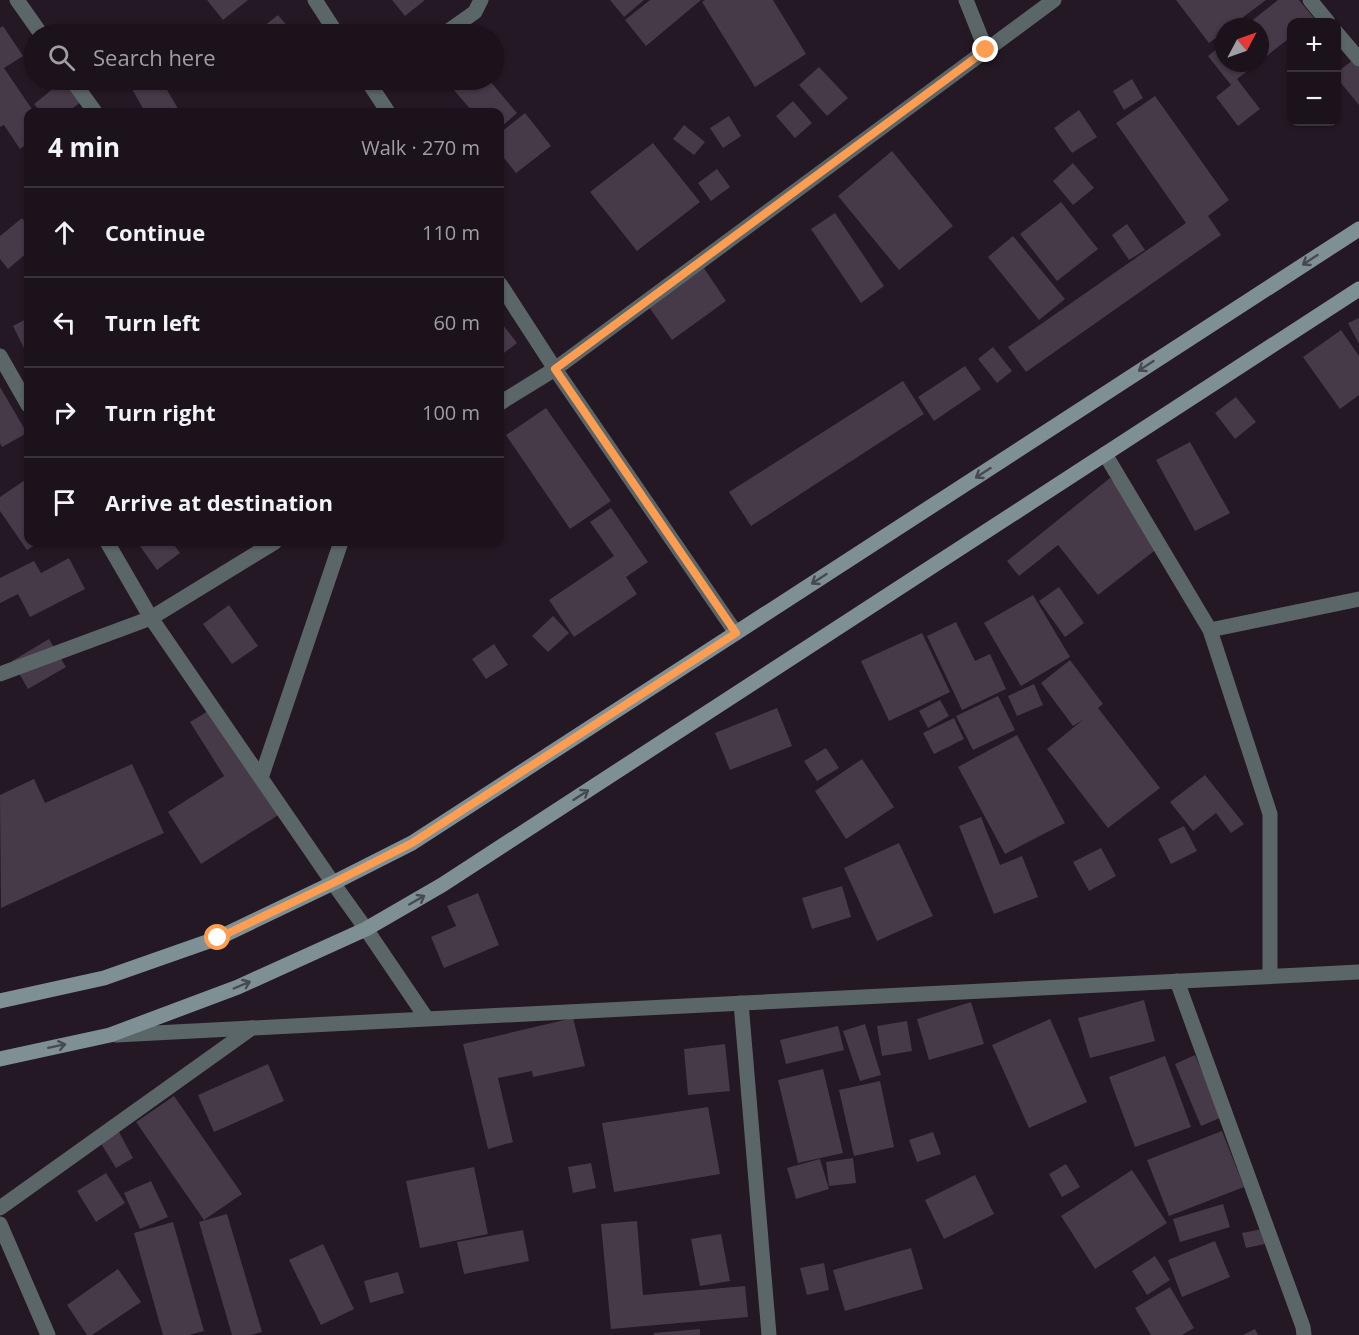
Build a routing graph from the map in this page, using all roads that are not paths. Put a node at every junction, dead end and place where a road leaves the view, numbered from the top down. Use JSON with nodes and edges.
{"nodes":[{"id":1,"x":17,"y":0,"type":"edge"},
{"id":2,"x":315,"y":0,"type":"edge"},
{"id":3,"x":481,"y":0,"type":"edge"},
{"id":4,"x":966,"y":0,"type":"edge"},
{"id":5,"x":1054,"y":0,"type":"edge"},
{"id":6,"x":1310,"y":0,"type":"edge"},
{"id":7,"x":1325,"y":18,"type":"edge"},
{"id":8,"x":34,"y":24,"type":"edge"},
{"id":9,"x":331,"y":24,"type":"edge"},
{"id":10,"x":458,"y":24,"type":"edge"},
{"id":11,"x":1341,"y":38,"type":"edge"},
{"id":12,"x":986,"y":50,"type":"junction"},
{"id":13,"x":1359,"y":59,"type":"edge"},
{"id":14,"x":79,"y":90,"type":"edge"},
{"id":15,"x":377,"y":90,"type":"edge"},
{"id":16,"x":92,"y":108,"type":"edge"},
{"id":17,"x":386,"y":108,"type":"edge"},
{"id":18,"x":1359,"y":229,"type":"edge"},
{"id":19,"x":1359,"y":289,"type":"edge"},
{"id":20,"x":504,"y":290,"type":"edge"},
{"id":21,"x":0,"y":356,"type":"edge"},
{"id":22,"x":555,"y":369,"type":"junction"},
{"id":23,"x":24,"y":398,"type":"edge"},
{"id":24,"x":504,"y":401,"type":"edge"},
{"id":25,"x":1104,"y":454,"type":"junction"},
{"id":26,"x":109,"y":546,"type":"edge"},
{"id":27,"x":268,"y":546,"type":"edge"},
{"id":28,"x":340,"y":546,"type":"edge"},
{"id":29,"x":1359,"y":599,"type":"edge"},
{"id":30,"x":151,"y":618,"type":"junction"},
{"id":31,"x":1210,"y":630,"type":"junction"},
{"id":32,"x":736,"y":633,"type":"junction"},
{"id":33,"x":0,"y":674,"type":"edge"},
{"id":34,"x":261,"y":778,"type":"junction"},
{"id":35,"x":333,"y":883,"type":"junction"},
{"id":36,"x":366,"y":928,"type":"junction"},
{"id":37,"x":1359,"y":972,"type":"edge"},
{"id":38,"x":1270,"y":976,"type":"junction"},
{"id":39,"x":1177,"y":981,"type":"junction"},
{"id":40,"x":0,"y":1001,"type":"edge"},
{"id":41,"x":741,"y":1003,"type":"junction"},
{"id":42,"x":427,"y":1019,"type":"junction"},
{"id":43,"x":252,"y":1028,"type":"junction"},
{"id":44,"x":110,"y":1035,"type":"junction"},
{"id":45,"x":0,"y":1059,"type":"edge"},
{"id":46,"x":0,"y":1208,"type":"edge"},
{"id":47,"x":0,"y":1224,"type":"edge"},
{"id":48,"x":48,"y":1335,"type":"edge"},
{"id":49,"x":769,"y":1335,"type":"edge"},
{"id":50,"x":1304,"y":1335,"type":"edge"}],
"edges":[{"from":1,"to":8,"type":"street"},
{"from":2,"to":9,"type":"street"},
{"from":3,"to":10,"type":"street"},
{"from":4,"to":12,"type":"street"},
{"from":5,"to":12,"type":"street"},
{"from":6,"to":7,"type":"street"},
{"from":11,"to":13,"type":"street"},
{"from":12,"to":22,"type":"street"},
{"from":14,"to":16,"type":"street"},
{"from":15,"to":17,"type":"street"},
{"from":18,"to":32,"type":"main road","one_way":true},
{"from":19,"to":25,"type":"main road"},
{"from":20,"to":22,"type":"street"},
{"from":21,"to":23,"type":"street"},
{"from":22,"to":24,"type":"street"},
{"from":22,"to":32,"type":"street"},
{"from":25,"to":31,"type":"street"},
{"from":36,"to":25,"type":"main road","one_way":true},
{"from":26,"to":30,"type":"street"},
{"from":27,"to":30,"type":"street"},
{"from":28,"to":34,"type":"street"},
{"from":29,"to":31,"type":"street"},
{"from":30,"to":33,"type":"street"},
{"from":30,"to":34,"type":"street"},
{"from":31,"to":38,"type":"street"},
{"from":32,"to":35,"type":"main road"},
{"from":34,"to":35,"type":"street"},
{"from":35,"to":36,"type":"street"},
{"from":35,"to":40,"type":"main road"},
{"from":36,"to":42,"type":"street"},
{"from":44,"to":36,"type":"main road","one_way":true},
{"from":37,"to":38,"type":"street"},
{"from":38,"to":39,"type":"street"},
{"from":39,"to":41,"type":"street"},
{"from":39,"to":50,"type":"street"},
{"from":41,"to":42,"type":"street"},
{"from":41,"to":49,"type":"street"},
{"from":42,"to":43,"type":"street"},
{"from":43,"to":44,"type":"street"},
{"from":43,"to":46,"type":"street"},
{"from":45,"to":44,"type":"main road","one_way":true},
{"from":47,"to":48,"type":"street"}]}
